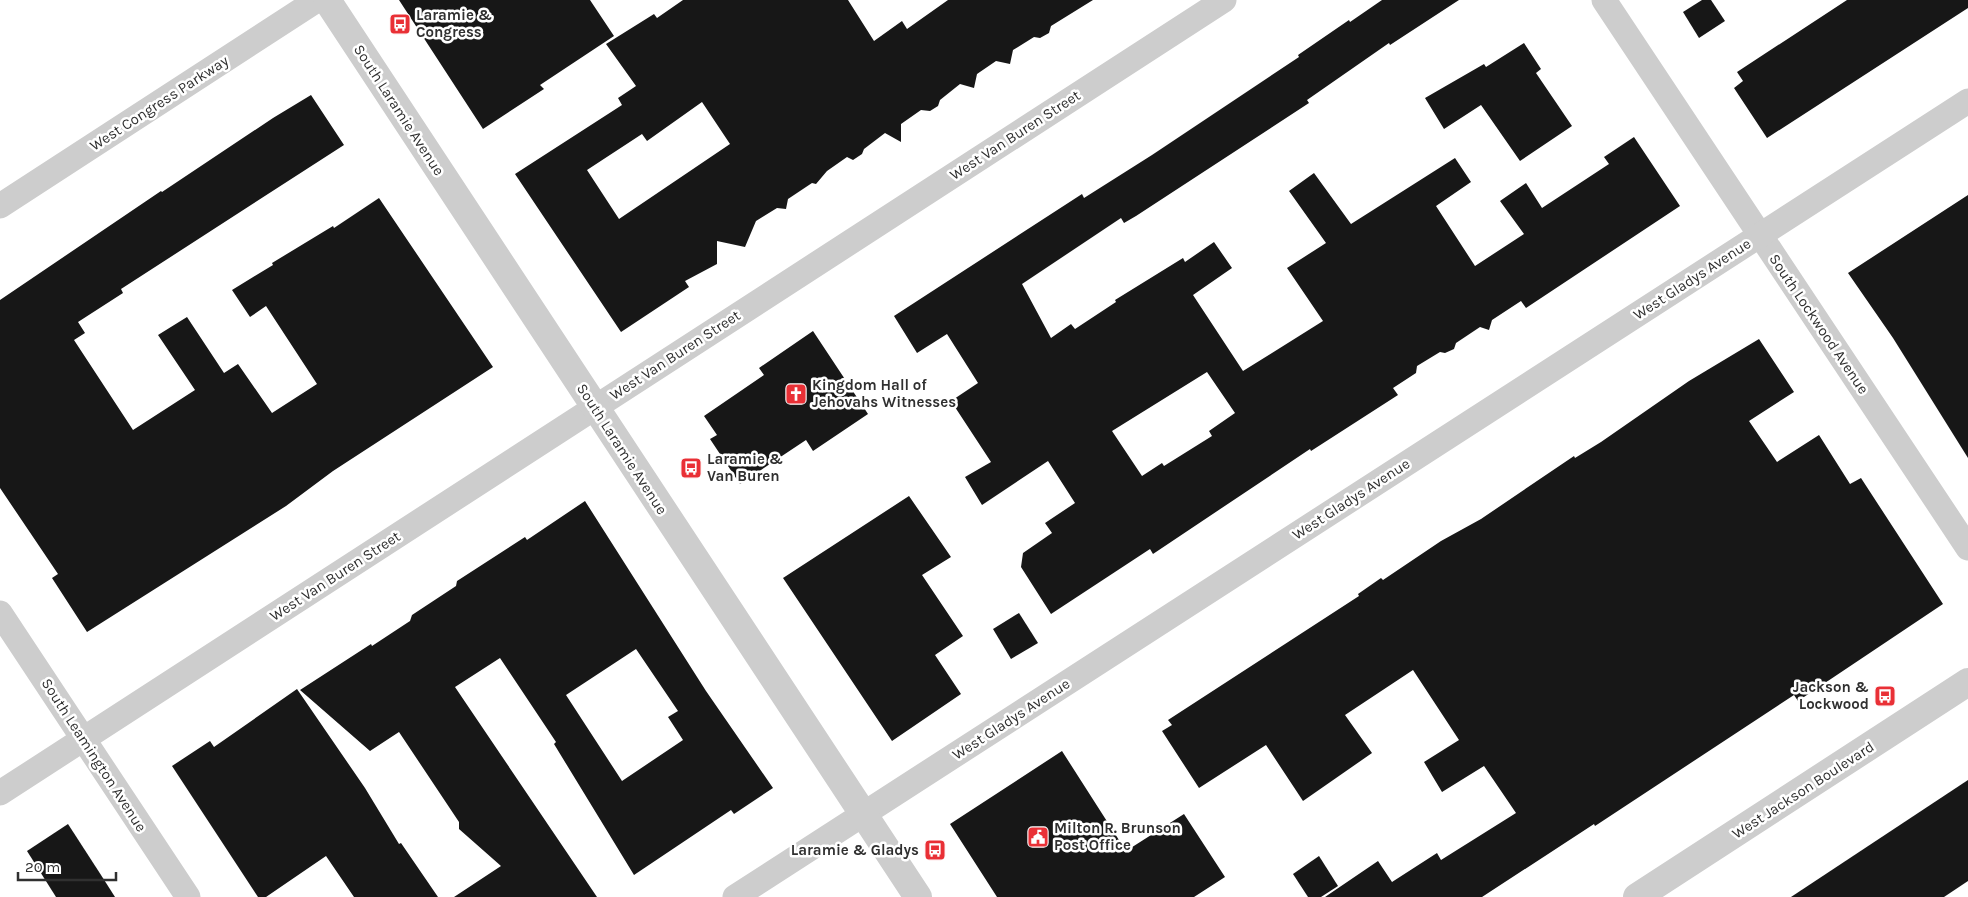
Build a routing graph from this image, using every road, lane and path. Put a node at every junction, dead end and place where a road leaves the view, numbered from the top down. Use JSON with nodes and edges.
{"nodes":[{"id":1,"x":317,"y":0,"type":"edge"},
{"id":2,"x":327,"y":0,"type":"edge"},
{"id":3,"x":1224,"y":0,"type":"edge"},
{"id":4,"x":1604,"y":0,"type":"edge"},
{"id":5,"x":1968,"y":101,"type":"edge"},
{"id":6,"x":0,"y":206,"type":"edge"},
{"id":7,"x":1760,"y":235,"type":"junction"},
{"id":8,"x":595,"y":407,"type":"junction"},
{"id":9,"x":1968,"y":548,"type":"edge"},
{"id":10,"x":0,"y":613,"type":"edge"},
{"id":11,"x":1968,"y":682,"type":"edge"},
{"id":12,"x":83,"y":739,"type":"junction"},
{"id":13,"x":0,"y":793,"type":"edge"},
{"id":14,"x":863,"y":814,"type":"junction"},
{"id":15,"x":188,"y":897,"type":"edge"},
{"id":16,"x":735,"y":897,"type":"edge"},
{"id":17,"x":918,"y":897,"type":"edge"},
{"id":18,"x":1637,"y":897,"type":"edge"}],
"edges":[{"from":1,"to":6,"type":"street","name":"West Congress Parkway"},
{"from":2,"to":8,"type":"street","name":"South Laramie Avenue"},
{"from":3,"to":8,"type":"street","name":"West Van Buren Street"},
{"from":4,"to":7,"type":"street","name":"South Lockwood Avenue"},
{"from":5,"to":7,"type":"street","name":"West Gladys Avenue"},
{"from":7,"to":9,"type":"street","name":"South Lockwood Avenue"},
{"from":7,"to":14,"type":"street","name":"West Gladys Avenue"},
{"from":8,"to":12,"type":"street","name":"West Van Buren Street"},
{"from":8,"to":14,"type":"street","name":"South Laramie Avenue"},
{"from":10,"to":12,"type":"street","name":"South Leamington Avenue"},
{"from":11,"to":18,"type":"street","name":"West Jackson Boulevard"},
{"from":12,"to":13,"type":"street","name":"West Van Buren Street"},
{"from":12,"to":15,"type":"street","name":"South Leamington Avenue"},
{"from":14,"to":16,"type":"street","name":"West Gladys Avenue"},
{"from":14,"to":17,"type":"street","name":"South Laramie Avenue"}]}
